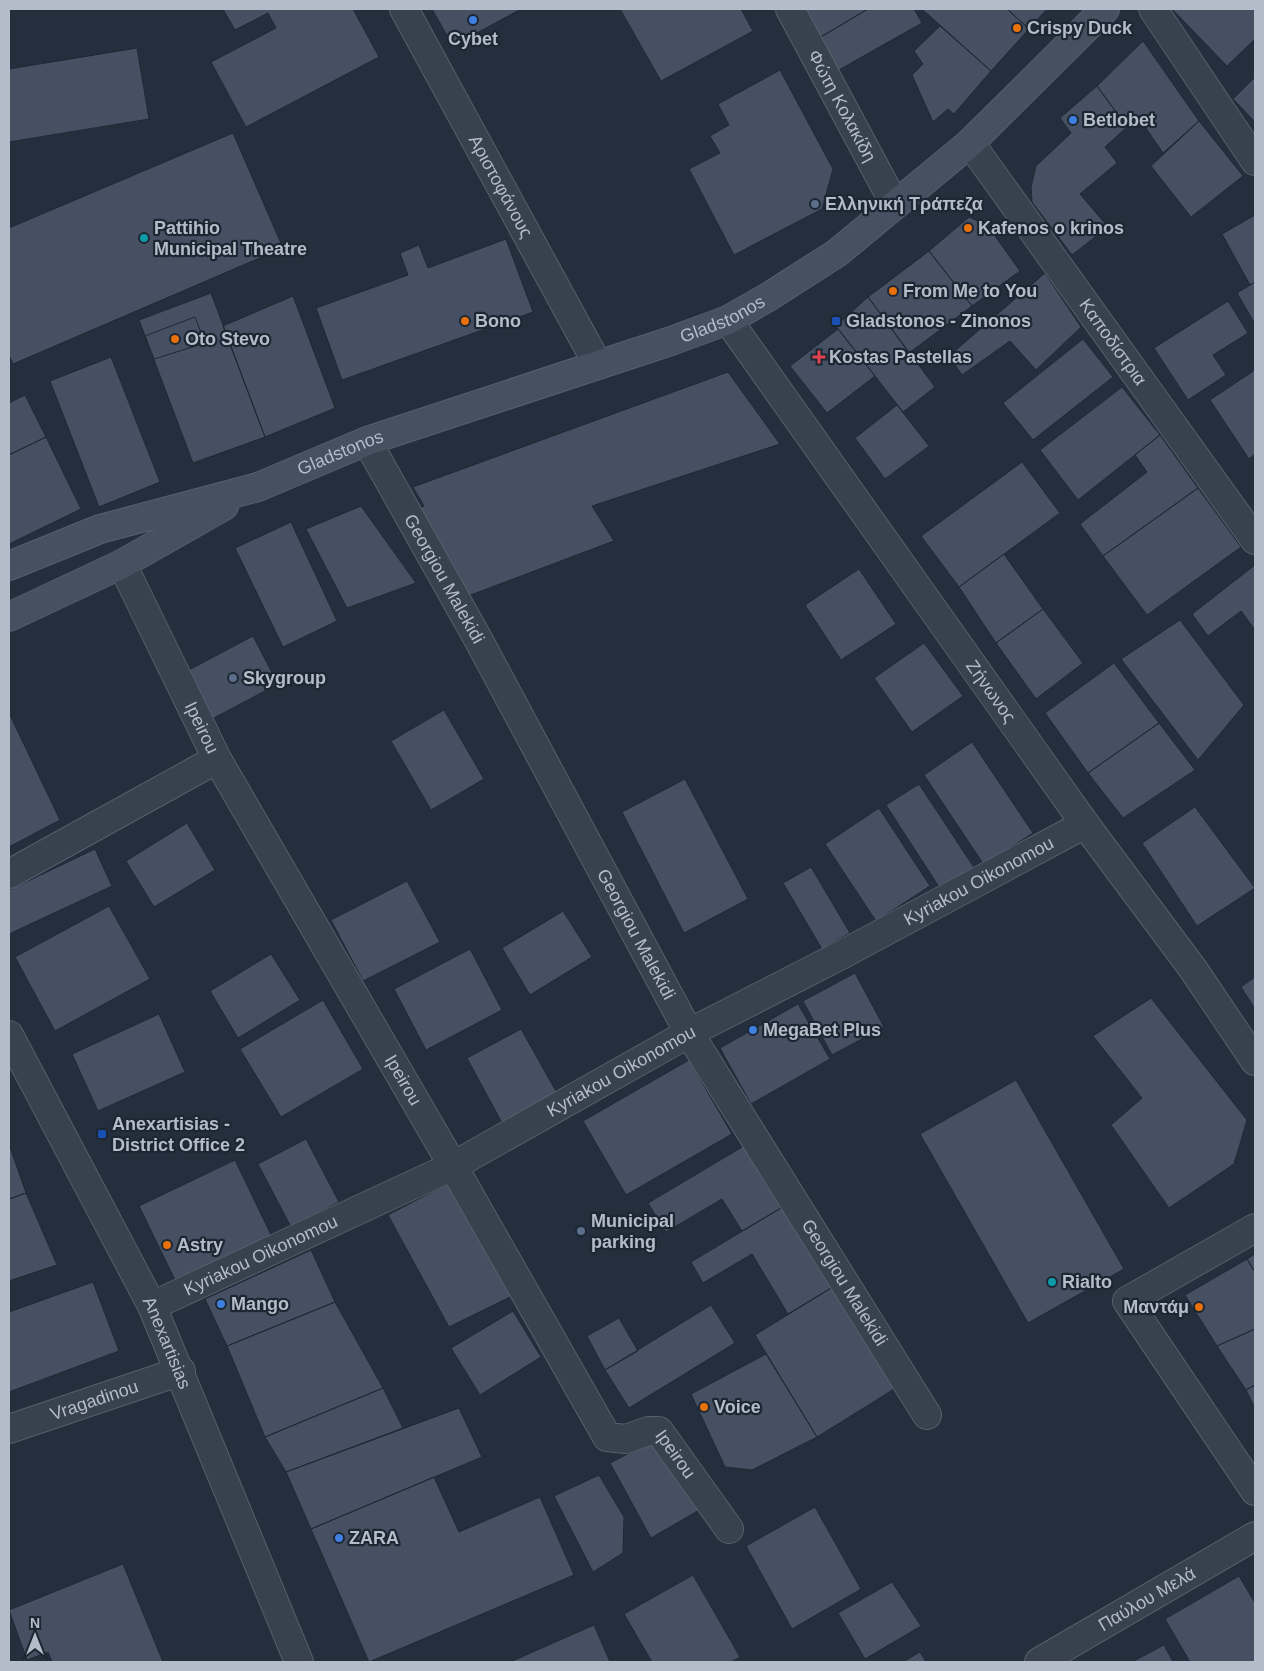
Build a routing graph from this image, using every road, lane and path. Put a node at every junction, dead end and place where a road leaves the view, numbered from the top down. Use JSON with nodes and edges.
{"nodes":[{"id":1,"x":404,"y":9,"type":"edge"},
{"id":2,"x":790,"y":9,"type":"edge"},
{"id":3,"x":1105,"y":9,"type":"edge"},
{"id":4,"x":1153,"y":9,"type":"edge"},
{"id":5,"x":970,"y":143,"type":"junction"},
{"id":6,"x":1255,"y":162,"type":"edge"},
{"id":7,"x":894,"y":203,"type":"junction"},
{"id":8,"x":728,"y":320,"type":"junction"},
{"id":9,"x":598,"y":365,"type":"junction"},
{"id":10,"x":367,"y":441,"type":"junction"},
{"id":11,"x":258,"y":486,"type":"junction"},
{"id":12,"x":1255,"y":540,"type":"edge"},
{"id":13,"x":122,"y":564,"type":"junction"},
{"id":14,"x":9,"y":566,"type":"edge"},
{"id":15,"x":9,"y":617,"type":"edge"},
{"id":16,"x":217,"y":759,"type":"junction"},
{"id":17,"x":1085,"y":824,"type":"junction"},
{"id":18,"x":9,"y":874,"type":"edge"},
{"id":19,"x":689,"y":1033,"type":"junction"},
{"id":20,"x":9,"y":1035,"type":"edge"},
{"id":21,"x":1255,"y":1061,"type":"edge"},
{"id":22,"x":453,"y":1166,"type":"junction"},
{"id":23,"x":1255,"y":1228,"type":"edge"},
{"id":24,"x":152,"y":1306,"type":"junction"},
{"id":25,"x":180,"y":1371,"type":"junction"},
{"id":26,"x":927,"y":1415,"type":"dead end"},
{"id":27,"x":9,"y":1429,"type":"edge"},
{"id":28,"x":1255,"y":1490,"type":"edge"},
{"id":29,"x":729,"y":1529,"type":"dead end"},
{"id":30,"x":1255,"y":1536,"type":"edge"},
{"id":31,"x":299,"y":1662,"type":"edge"},
{"id":32,"x":1040,"y":1662,"type":"edge"}],
"edges":[{"from":1,"to":9,"type":"street","name":"Αριστοφάνους"},
{"from":2,"to":7,"type":"street","name":"Φώτη Κολακίδη"},
{"from":3,"to":5,"type":"main road","name":"Gladstonos"},
{"from":4,"to":6,"type":"street"},
{"from":5,"to":7,"type":"main road","name":"Gladstonos"},
{"from":5,"to":12,"type":"street","name":"Καποδίστρια"},
{"from":7,"to":8,"type":"main road","name":"Gladstonos"},
{"from":8,"to":9,"type":"main road","name":"Gladstonos"},
{"from":8,"to":17,"type":"street","name":"Ζήνωνος"},
{"from":9,"to":10,"type":"main road","name":"Gladstonos"},
{"from":10,"to":11,"type":"main road","name":"Gladstonos"},
{"from":10,"to":19,"type":"street","name":"Georgiou Malekidi"},
{"from":11,"to":13,"type":"main road","name":"Gladstonos"},
{"from":11,"to":14,"type":"main road","name":"Gladstonos"},
{"from":13,"to":15,"type":"main road","name":"Gladstonos"},
{"from":13,"to":16,"type":"street","name":"Ipeirou"},
{"from":16,"to":18,"type":"street"},
{"from":16,"to":22,"type":"street","name":"Ipeirou"},
{"from":17,"to":19,"type":"street","name":"Kyriakou Oikonomou"},
{"from":17,"to":21,"type":"street","name":"Ζήνωνος"},
{"from":19,"to":22,"type":"street","name":"Kyriakou Oikonomou"},
{"from":19,"to":26,"type":"street","name":"Georgiou Malekidi"},
{"from":20,"to":24,"type":"street","name":"Anexartisias"},
{"from":22,"to":24,"type":"street","name":"Kyriakou Oikonomou"},
{"from":22,"to":29,"type":"street","name":"Ipeirou"},
{"from":23,"to":28,"type":"street"},
{"from":24,"to":25,"type":"street","name":"Anexartisias"},
{"from":25,"to":27,"type":"street","name":"Vragadinou"},
{"from":25,"to":31,"type":"street","name":"Anexartisias"},
{"from":30,"to":32,"type":"street","name":"Παύλου Μελά"}]}
